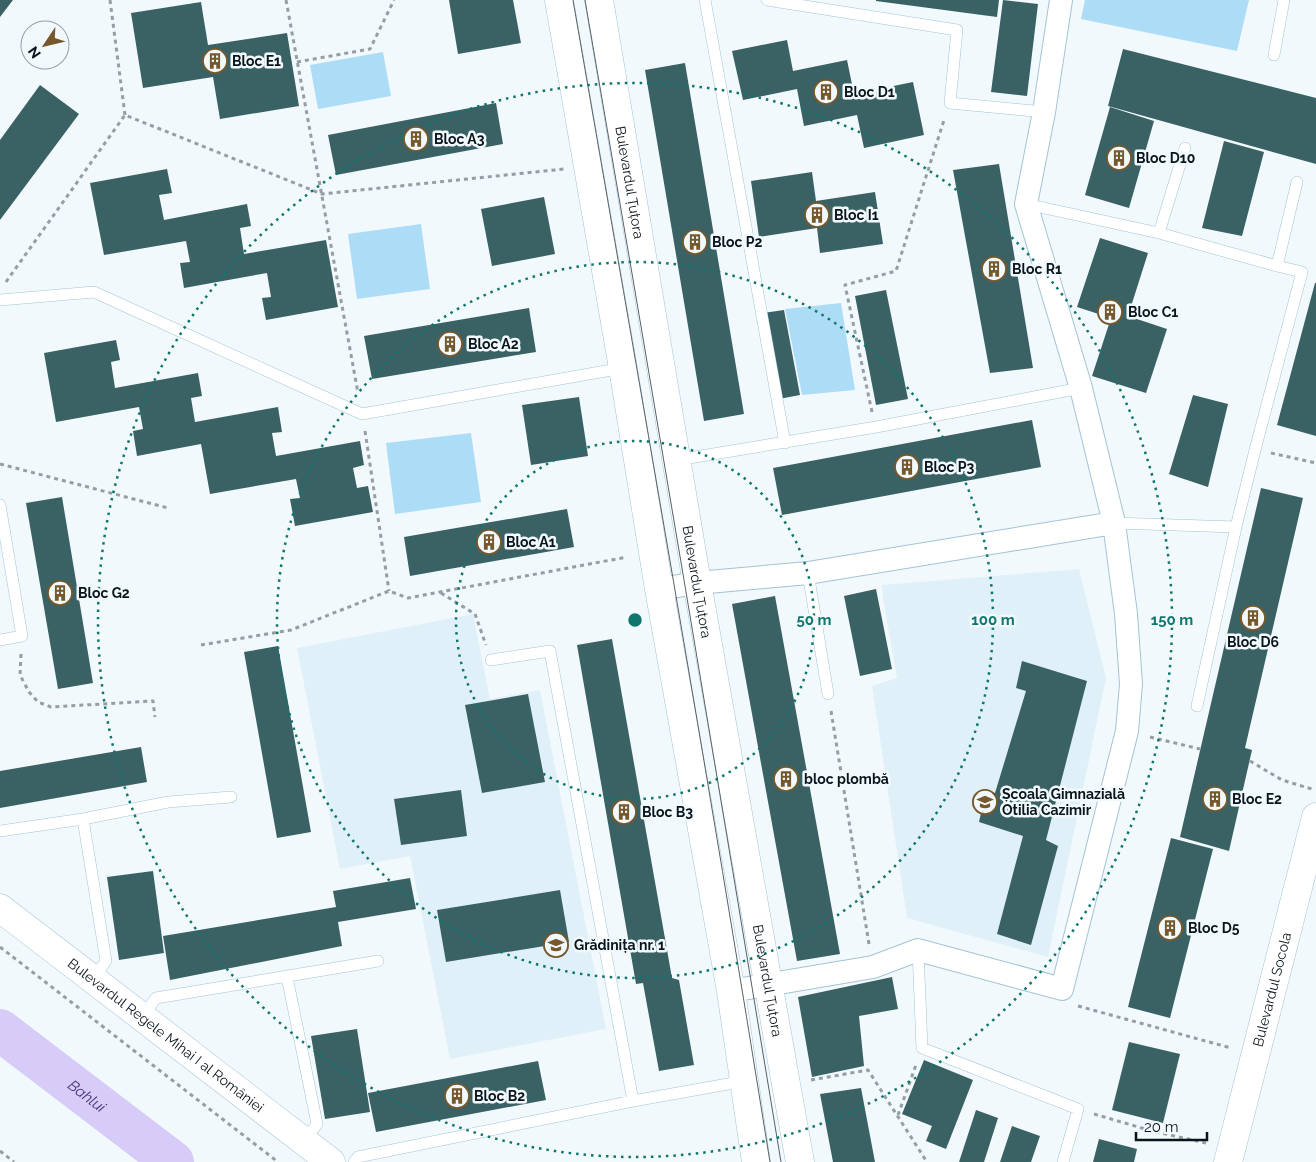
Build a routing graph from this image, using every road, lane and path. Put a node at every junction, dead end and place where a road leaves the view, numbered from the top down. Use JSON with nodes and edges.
{"nodes":[{"id":1,"x":110,"y":0,"type":"edge"},
{"id":2,"x":286,"y":0,"type":"edge"},
{"id":3,"x":394,"y":0,"type":"edge"},
{"id":4,"x":559,"y":0,"type":"edge"},
{"id":5,"x":599,"y":0,"type":"edge"},
{"id":6,"x":705,"y":0,"type":"edge"},
{"id":7,"x":767,"y":0,"type":"edge"},
{"id":8,"x":1061,"y":0,"type":"edge"},
{"id":9,"x":1284,"y":0,"type":"edge"},
{"id":10,"x":1274,"y":55,"type":"dead end"},
{"id":11,"x":297,"y":62,"type":"junction"},
{"id":12,"x":950,"y":103,"type":"junction"},
{"id":13,"x":1044,"y":112,"type":"junction"},
{"id":14,"x":125,"y":115,"type":"junction"},
{"id":15,"x":1185,"y":148,"type":"dead end"},
{"id":16,"x":588,"y":167,"type":"junction"},
{"id":17,"x":1297,"y":182,"type":"dead end"},
{"id":18,"x":322,"y":194,"type":"junction"},
{"id":19,"x":1026,"y":204,"type":"junction"},
{"id":20,"x":1159,"y":233,"type":"junction"},
{"id":21,"x":1276,"y":266,"type":"junction"},
{"id":22,"x":6,"y":283,"type":"dead end"},
{"id":23,"x":0,"y":300,"type":"edge"},
{"id":24,"x":623,"y":368,"type":"junction"},
{"id":25,"x":1081,"y":388,"type":"junction"},
{"id":26,"x":362,"y":414,"type":"junction"},
{"id":27,"x":876,"y":427,"type":"junction"},
{"id":28,"x":785,"y":443,"type":"junction"},
{"id":29,"x":1255,"y":450,"type":"junction"},
{"id":30,"x":676,"y":460,"type":"junction"},
{"id":31,"x":1316,"y":463,"type":"edge"},
{"id":32,"x":0,"y":464,"type":"edge"},
{"id":33,"x":0,"y":504,"type":"edge"},
{"id":34,"x":168,"y":508,"type":"dead end"},
{"id":35,"x":1114,"y":523,"type":"junction"},
{"id":36,"x":1236,"y":528,"type":"junction"},
{"id":37,"x":653,"y":552,"type":"junction"},
{"id":38,"x":808,"y":573,"type":"junction"},
{"id":39,"x":697,"y":583,"type":"junction"},
{"id":40,"x":659,"y":589,"type":"junction"},
{"id":41,"x":390,"y":591,"type":"junction"},
{"id":42,"x":440,"y":593,"type":"junction"},
{"id":43,"x":22,"y":636,"type":"junction"},
{"id":44,"x":0,"y":640,"type":"edge"},
{"id":45,"x":201,"y":645,"type":"dead end"},
{"id":46,"x":491,"y":660,"type":"joint"},
{"id":47,"x":828,"y":694,"type":"joint"},
{"id":48,"x":1198,"y":706,"type":"dead end"},
{"id":49,"x":155,"y":717,"type":"dead end"},
{"id":50,"x":1127,"y":731,"type":"junction"},
{"id":51,"x":1200,"y":749,"type":"dead end"},
{"id":52,"x":1250,"y":761,"type":"dead end"},
{"id":53,"x":1316,"y":790,"type":"edge"},
{"id":54,"x":231,"y":797,"type":"dead end"},
{"id":55,"x":1316,"y":817,"type":"edge"},
{"id":56,"x":83,"y":818,"type":"junction"},
{"id":57,"x":0,"y":831,"type":"edge"},
{"id":58,"x":0,"y":908,"type":"edge"},
{"id":59,"x":0,"y":947,"type":"edge"},
{"id":60,"x":918,"y":950,"type":"junction"},
{"id":61,"x":378,"y":961,"type":"dead end"},
{"id":62,"x":873,"y":967,"type":"junction"},
{"id":63,"x":286,"y":977,"type":"junction"},
{"id":64,"x":93,"y":979,"type":"junction"},
{"id":65,"x":769,"y":985,"type":"junction"},
{"id":66,"x":1062,"y":989,"type":"junction"},
{"id":67,"x":731,"y":991,"type":"junction"},
{"id":68,"x":142,"y":1017,"type":"junction"},
{"id":69,"x":922,"y":1048,"type":"junction"},
{"id":70,"x":1255,"y":1055,"type":"junction"},
{"id":71,"x":745,"y":1081,"type":"junction"},
{"id":72,"x":786,"y":1084,"type":"junction"},
{"id":73,"x":634,"y":1101,"type":"junction"},
{"id":74,"x":1078,"y":1109,"type":"junction"},
{"id":75,"x":898,"y":1116,"type":"junction"},
{"id":76,"x":304,"y":1142,"type":"junction"},
{"id":77,"x":0,"y":1151,"type":"edge"},
{"id":78,"x":1230,"y":1156,"type":"edge"},
{"id":79,"x":14,"y":1162,"type":"edge"},
{"id":80,"x":278,"y":1162,"type":"edge"},
{"id":81,"x":331,"y":1162,"type":"edge"},
{"id":82,"x":354,"y":1162,"type":"edge"},
{"id":83,"x":756,"y":1162,"type":"edge"},
{"id":84,"x":800,"y":1162,"type":"edge"},
{"id":85,"x":927,"y":1162,"type":"edge"},
{"id":86,"x":1063,"y":1162,"type":"edge"}],
"edges":[{"from":1,"to":14,"type":"path"},
{"from":2,"to":11,"type":"path"},
{"from":3,"to":11,"type":"path"},
{"from":4,"to":16,"type":"main road"},
{"from":5,"to":30,"type":"main road","name":"Bulevardul Țuțora"},
{"from":6,"to":28,"type":"lane"},
{"from":7,"to":12,"type":"lane"},
{"from":8,"to":13,"type":"street"},
{"from":9,"to":10,"type":"lane"},
{"from":11,"to":18,"type":"path"},
{"from":12,"to":13,"type":"lane"},
{"from":12,"to":27,"type":"path"},
{"from":13,"to":19,"type":"street"},
{"from":14,"to":18,"type":"path"},
{"from":14,"to":22,"type":"path"},
{"from":15,"to":20,"type":"lane"},
{"from":16,"to":18,"type":"path"},
{"from":16,"to":24,"type":"main road"},
{"from":17,"to":21,"type":"lane"},
{"from":18,"to":26,"type":"path"},
{"from":19,"to":20,"type":"lane"},
{"from":19,"to":25,"type":"street"},
{"from":20,"to":21,"type":"lane"},
{"from":21,"to":29,"type":"lane"},
{"from":23,"to":26,"type":"lane"},
{"from":24,"to":26,"type":"lane"},
{"from":24,"to":37,"type":"main road"},
{"from":25,"to":27,"type":"lane"},
{"from":25,"to":35,"type":"street"},
{"from":26,"to":41,"type":"path"},
{"from":27,"to":28,"type":"lane"},
{"from":28,"to":30,"type":"lane"},
{"from":29,"to":31,"type":"path"},
{"from":29,"to":36,"type":"lane"},
{"from":30,"to":39,"type":"main road","name":"Bulevardul Țuțora"},
{"from":32,"to":34,"type":"path"},
{"from":33,"to":43,"type":"lane"},
{"from":35,"to":36,"type":"lane"},
{"from":35,"to":38,"type":"street"},
{"from":35,"to":50,"type":"street"},
{"from":36,"to":48,"type":"lane"},
{"from":37,"to":40,"type":"main road"},
{"from":37,"to":42,"type":"path"},
{"from":38,"to":39,"type":"street"},
{"from":38,"to":47,"type":"lane"},
{"from":39,"to":40,"type":"street"},
{"from":39,"to":65,"type":"main road","name":"Bulevardul Țuțora"},
{"from":40,"to":67,"type":"main road"},
{"from":41,"to":42,"type":"path"},
{"from":41,"to":45,"type":"path"},
{"from":42,"to":46,"type":"path"},
{"from":43,"to":44,"type":"lane"},
{"from":43,"to":49,"type":"path"},
{"from":46,"to":73,"type":"lane"},
{"from":47,"to":62,"type":"path"},
{"from":50,"to":51,"type":"path"},
{"from":50,"to":66,"type":"street"},
{"from":52,"to":53,"type":"path"},
{"from":54,"to":56,"type":"lane"},
{"from":55,"to":70,"type":"main road","name":"Bulevardul Socola"},
{"from":56,"to":57,"type":"lane"},
{"from":56,"to":64,"type":"lane"},
{"from":58,"to":64,"type":"main road","name":"Bulevardul Regele Mihai I al României"},
{"from":59,"to":80,"type":"path"},
{"from":60,"to":62,"type":"street"},
{"from":60,"to":66,"type":"street"},
{"from":60,"to":69,"type":"lane"},
{"from":61,"to":63,"type":"lane"},
{"from":62,"to":65,"type":"street"},
{"from":63,"to":68,"type":"lane"},
{"from":63,"to":76,"type":"lane"},
{"from":64,"to":68,"type":"main road","name":"Bulevardul Regele Mihai I al României"},
{"from":65,"to":67,"type":"street"},
{"from":65,"to":72,"type":"main road","name":"Bulevardul Țuțora"},
{"from":66,"to":70,"type":"path"},
{"from":67,"to":71,"type":"main road"},
{"from":68,"to":76,"type":"main road","name":"Bulevardul Regele Mihai I al României"},
{"from":69,"to":74,"type":"lane"},
{"from":69,"to":75,"type":"path"},
{"from":70,"to":78,"type":"main road","name":"Bulevardul Socola"},
{"from":71,"to":73,"type":"lane"},
{"from":71,"to":83,"type":"main road"},
{"from":72,"to":75,"type":"path"},
{"from":72,"to":84,"type":"main road","name":"Bulevardul Țuțora"},
{"from":73,"to":82,"type":"lane"},
{"from":74,"to":78,"type":"path"},
{"from":74,"to":86,"type":"lane"},
{"from":75,"to":85,"type":"path"},
{"from":76,"to":81,"type":"main road","name":"Bulevardul Regele Mihai I al României"},
{"from":77,"to":79,"type":"path"}]}
